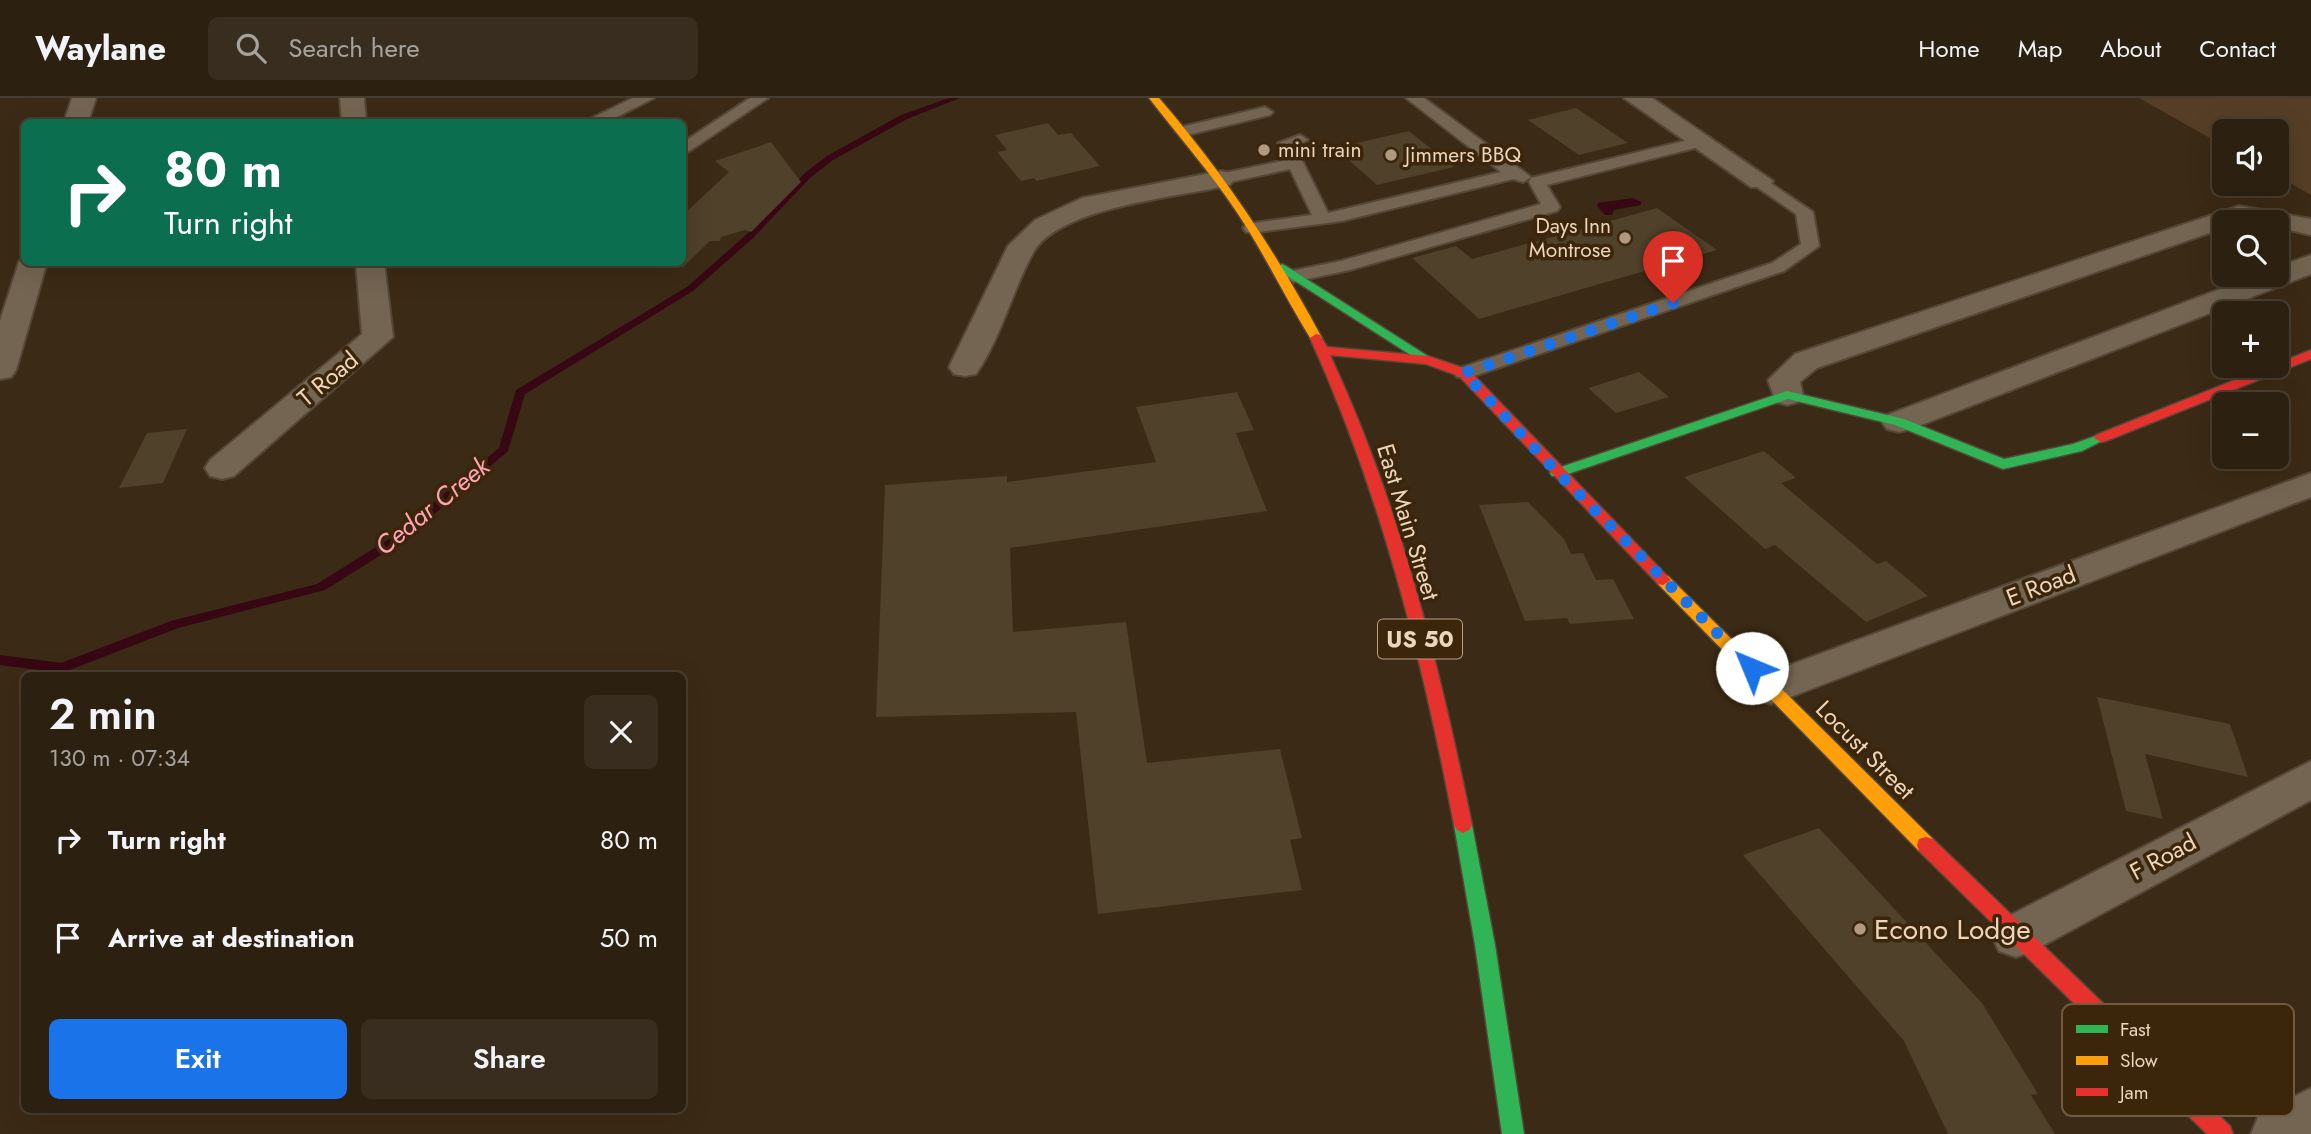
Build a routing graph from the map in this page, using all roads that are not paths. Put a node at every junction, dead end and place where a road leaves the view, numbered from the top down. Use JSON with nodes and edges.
{"nodes":[{"id":1,"x":84,"y":98,"type":"edge"},
{"id":2,"x":352,"y":98,"type":"edge"},
{"id":3,"x":646,"y":98,"type":"edge"},
{"id":4,"x":760,"y":98,"type":"edge"},
{"id":5,"x":1154,"y":98,"type":"edge"},
{"id":6,"x":1636,"y":98,"type":"edge"},
{"id":7,"x":1416,"y":105,"type":"edge"},
{"id":8,"x":77,"y":119,"type":"edge"},
{"id":9,"x":354,"y":119,"type":"edge"},
{"id":10,"x":598,"y":119,"type":"edge"},
{"id":11,"x":1183,"y":131,"type":"junction"},
{"id":12,"x":1705,"y":141,"type":"junction"},
{"id":13,"x":686,"y":148,"type":"edge"},
{"id":14,"x":1296,"y":163,"type":"junction"},
{"id":15,"x":1514,"y":174,"type":"junction"},
{"id":16,"x":1221,"y":180,"type":"junction"},
{"id":17,"x":1537,"y":181,"type":"junction"},
{"id":18,"x":1760,"y":181,"type":"joint"},
{"id":19,"x":1322,"y":218,"type":"junction"},
{"id":20,"x":2311,"y":227,"type":"edge"},
{"id":21,"x":1252,"y":228,"type":"junction"},
{"id":22,"x":2311,"y":264,"type":"edge"},
{"id":23,"x":1276,"y":265,"type":"junction"},
{"id":24,"x":32,"y":266,"type":"edge"},
{"id":25,"x":370,"y":266,"type":"edge"},
{"id":26,"x":1293,"y":276,"type":"junction"},
{"id":27,"x":1324,"y":351,"type":"junction"},
{"id":28,"x":2311,"y":354,"type":"edge"},
{"id":29,"x":1428,"y":360,"type":"junction"},
{"id":30,"x":965,"y":367,"type":"dead end"},
{"id":31,"x":0,"y":370,"type":"edge"},
{"id":32,"x":1464,"y":373,"type":"junction"},
{"id":33,"x":1787,"y":396,"type":"junction"},
{"id":34,"x":1899,"y":422,"type":"junction"},
{"id":35,"x":222,"y":468,"type":"dead end"},
{"id":36,"x":1558,"y":473,"type":"junction"},
{"id":37,"x":2311,"y":484,"type":"edge"},
{"id":38,"x":1771,"y":688,"type":"junction"},
{"id":39,"x":2311,"y":779,"type":"edge"},
{"id":40,"x":2016,"y":936,"type":"junction"},
{"id":41,"x":2087,"y":1004,"type":"edge"},
{"id":42,"x":2311,"y":1114,"type":"edge"},
{"id":43,"x":2203,"y":1116,"type":"edge"},
{"id":44,"x":1513,"y":1134,"type":"edge"},
{"id":45,"x":2222,"y":1134,"type":"edge"},
{"id":46,"x":2278,"y":1134,"type":"edge"}],
"edges":[{"from":1,"to":8,"type":"street"},
{"from":2,"to":9,"type":"street"},
{"from":3,"to":10,"type":"lane"},
{"from":4,"to":13,"type":"lane"},
{"from":5,"to":11,"type":"main road","name":"East Main Street","number":"US 50"},
{"from":6,"to":12,"type":"street"},
{"from":7,"to":15,"type":"lane"},
{"from":11,"to":14,"type":"lane"},
{"from":11,"to":16,"type":"main road","name":"East Main Street","number":"US 50"},
{"from":12,"to":17,"type":"lane"},
{"from":12,"to":18,"type":"street"},
{"from":14,"to":16,"type":"lane"},
{"from":14,"to":19,"type":"lane"},
{"from":15,"to":17,"type":"lane"},
{"from":15,"to":19,"type":"lane"},
{"from":16,"to":21,"type":"main road","name":"East Main Street","number":"US 50"},
{"from":16,"to":30,"type":"street"},
{"from":17,"to":26,"type":"lane"},
{"from":18,"to":32,"type":"lane"},
{"from":19,"to":21,"type":"lane"},
{"from":20,"to":33,"type":"street"},
{"from":21,"to":23,"type":"main road","name":"East Main Street","number":"US 50"},
{"from":22,"to":34,"type":"street"},
{"from":23,"to":26,"type":"main road"},
{"from":23,"to":27,"type":"main road","name":"East Main Street","number":"US 50"},
{"from":24,"to":31,"type":"street"},
{"from":25,"to":35,"type":"street","name":"T Road"},
{"from":26,"to":29,"type":"main road"},
{"from":27,"to":29,"type":"main road","name":"Locust Street"},
{"from":27,"to":44,"type":"main road","name":"East Main Street","number":"US 50"},
{"from":28,"to":34,"type":"main road"},
{"from":29,"to":32,"type":"main road","name":"Locust Street"},
{"from":32,"to":36,"type":"main road","name":"Locust Street"},
{"from":33,"to":34,"type":"main road"},
{"from":33,"to":36,"type":"main road"},
{"from":36,"to":38,"type":"main road","name":"Locust Street"},
{"from":37,"to":38,"type":"street","name":"E Road"},
{"from":38,"to":40,"type":"main road","name":"Locust Street"},
{"from":39,"to":40,"type":"street","name":"F Road"},
{"from":40,"to":41,"type":"main road","name":"Locust Street"},
{"from":42,"to":46,"type":"street"},
{"from":43,"to":45,"type":"main road","name":"Locust Street"}]}
